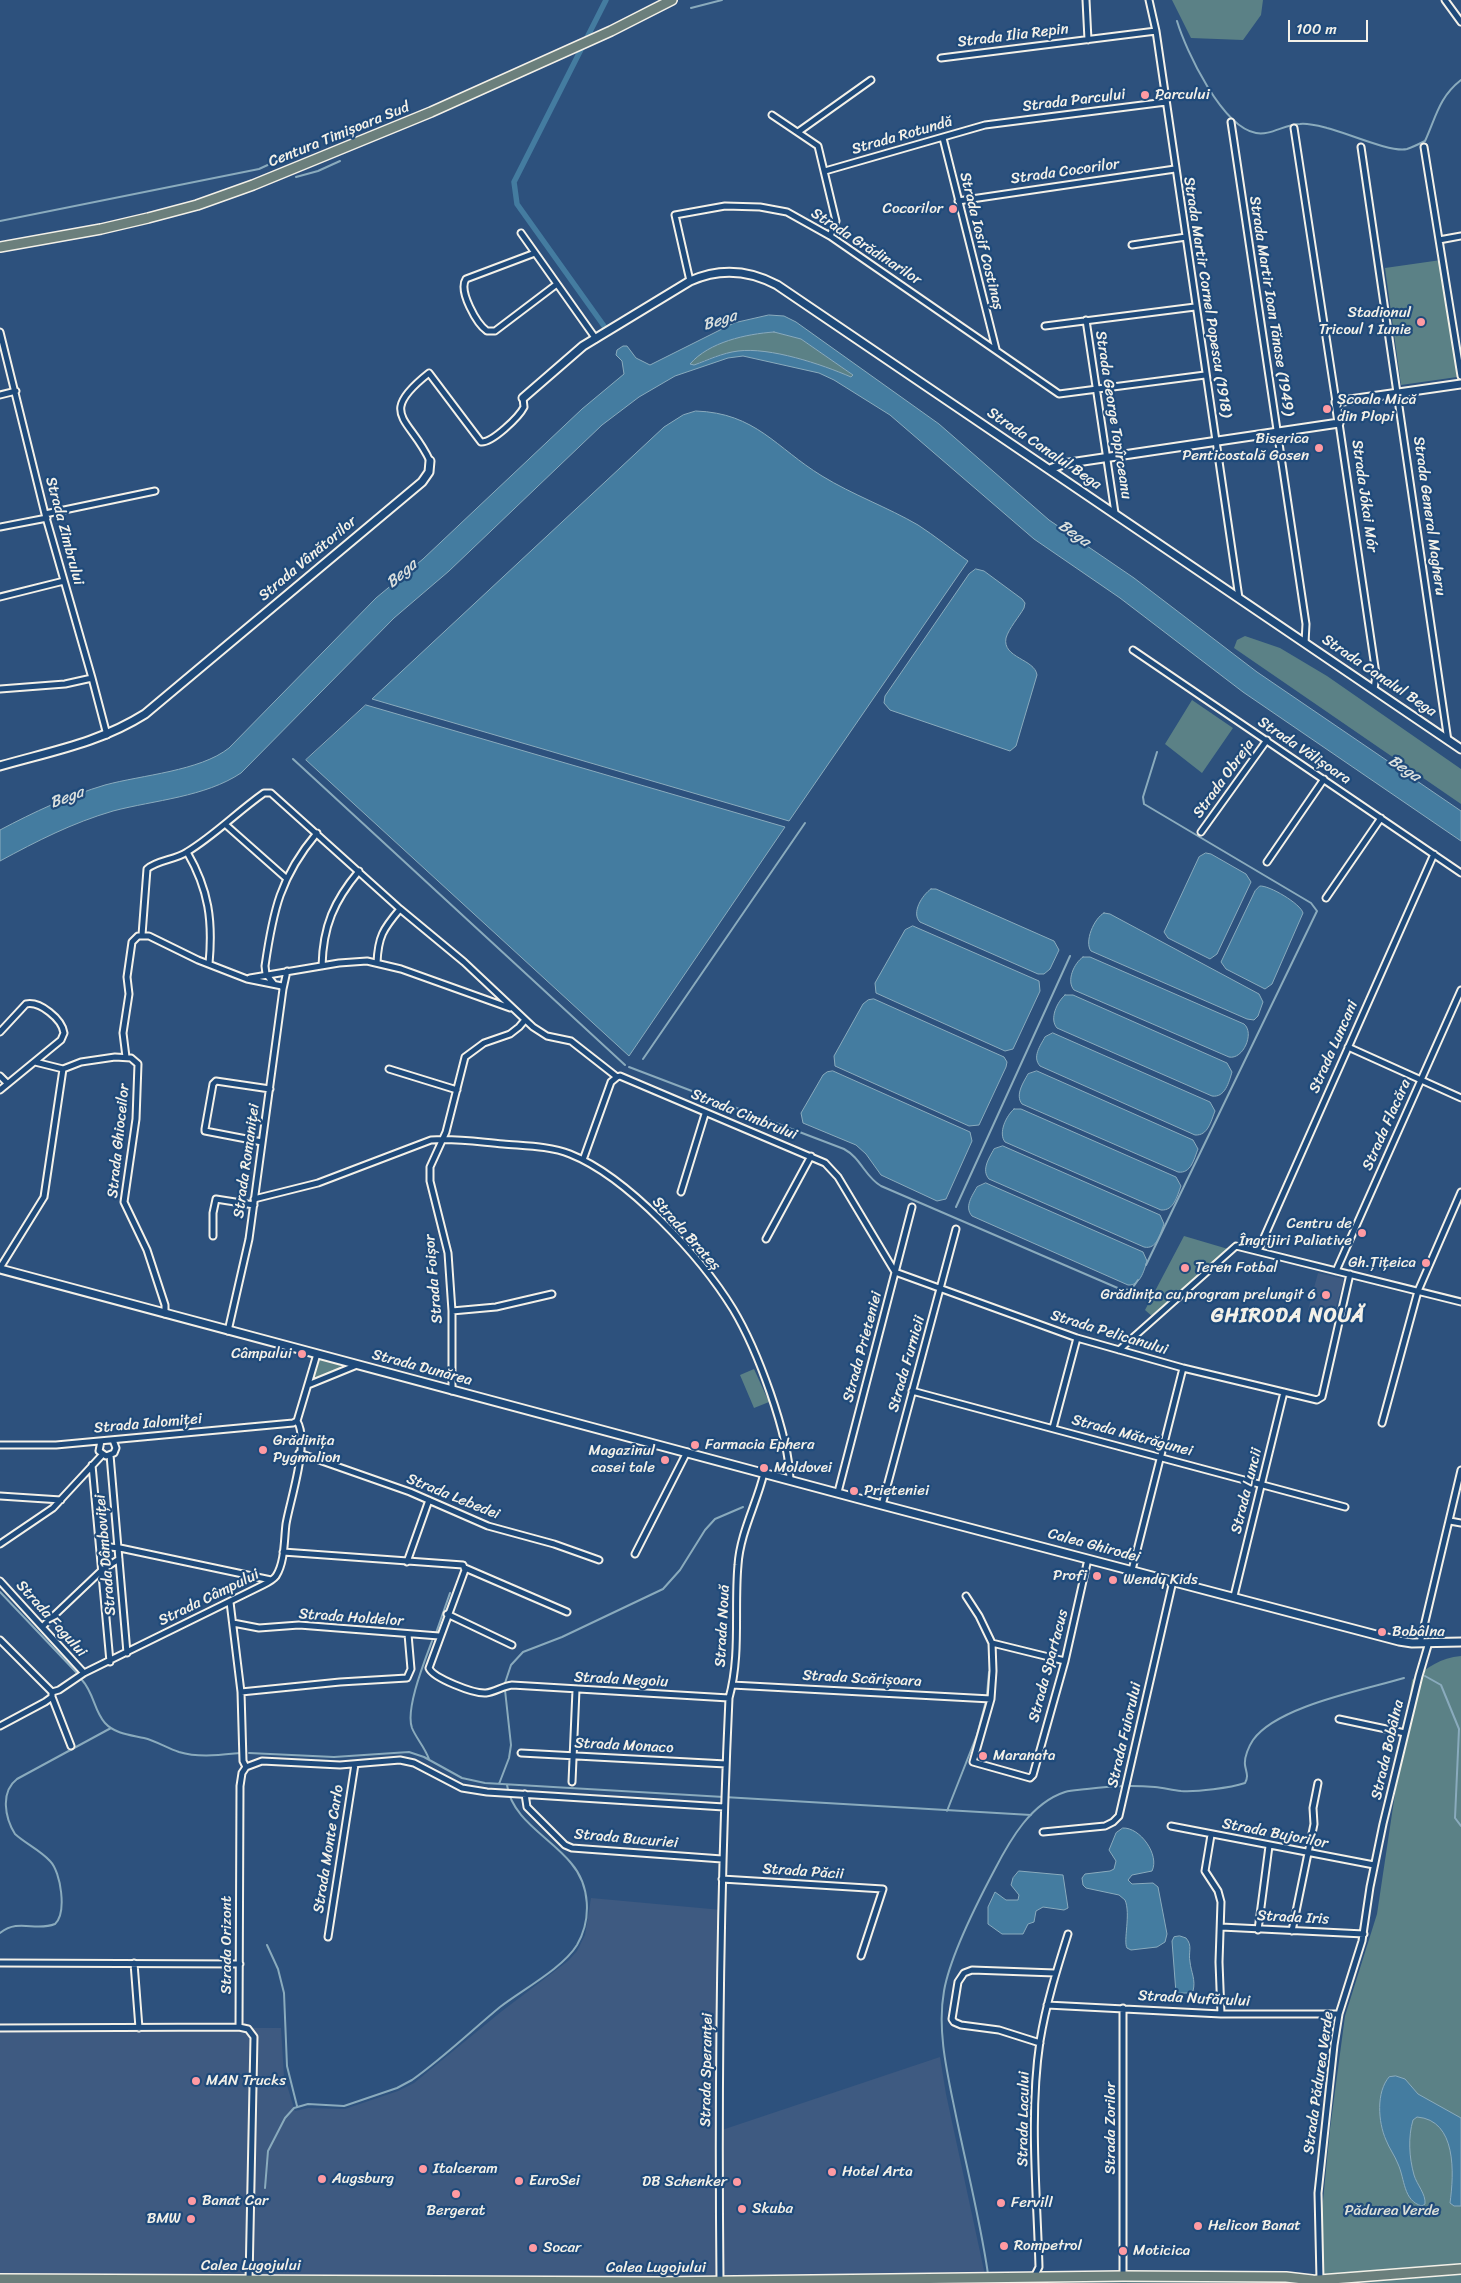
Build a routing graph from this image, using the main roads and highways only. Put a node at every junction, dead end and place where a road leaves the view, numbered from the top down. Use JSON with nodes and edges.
{"nodes":[{"id":1,"x":672,"y":0,"type":"edge"},
{"id":2,"x":0,"y":248,"type":"edge"},
{"id":3,"x":1461,"y":2269,"type":"edge"},
{"id":4,"x":0,"y":2279,"type":"edge"},
{"id":5,"x":1316,"y":2279,"type":"junction"},
{"id":6,"x":1293,"y":2283,"type":"edge"}],
"edges":[{"from":1,"to":2,"type":"main road","name":"Centura Timișoara Sud"},
{"from":3,"to":5,"type":"main road"},
{"from":4,"to":5,"type":"main road","name":"Calea Lugojului"},
{"from":5,"to":6,"type":"main road"}]}
